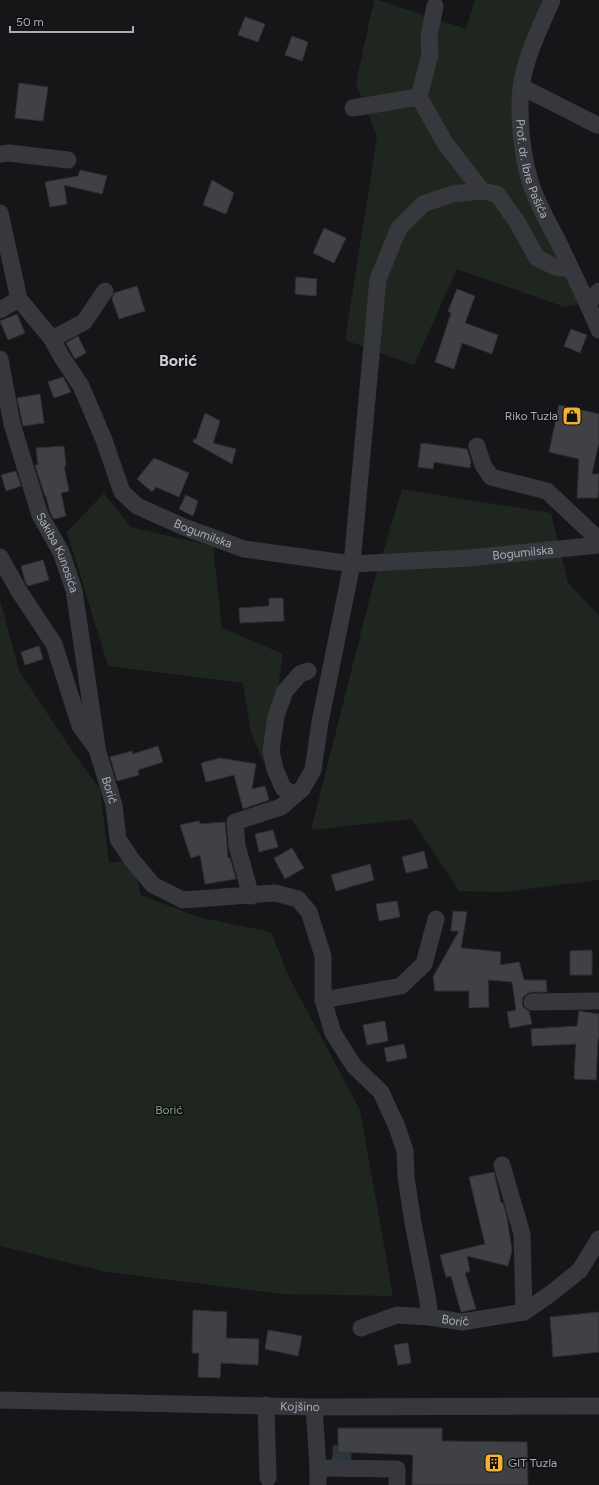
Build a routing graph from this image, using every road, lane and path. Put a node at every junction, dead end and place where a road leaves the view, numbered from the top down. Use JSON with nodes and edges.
{"nodes":[{"id":1,"x":552,"y":0,"type":"edge"},
{"id":2,"x":435,"y":6,"type":"dead end"},
{"id":3,"x":522,"y":87,"type":"junction"},
{"id":4,"x":419,"y":97,"type":"junction"},
{"id":5,"x":353,"y":108,"type":"dead end"},
{"id":6,"x":599,"y":125,"type":"edge"},
{"id":7,"x":0,"y":154,"type":"edge"},
{"id":8,"x":68,"y":160,"type":"dead end"},
{"id":9,"x":482,"y":191,"type":"junction"},
{"id":10,"x":0,"y":213,"type":"edge"},
{"id":11,"x":571,"y":269,"type":"junction"},
{"id":12,"x":105,"y":291,"type":"dead end"},
{"id":13,"x":594,"y":297,"type":"edge"},
{"id":14,"x":19,"y":299,"type":"junction"},
{"id":15,"x":0,"y":310,"type":"edge"},
{"id":16,"x":599,"y":330,"type":"edge"},
{"id":17,"x":52,"y":339,"type":"junction"},
{"id":18,"x":0,"y":359,"type":"edge"},
{"id":19,"x":476,"y":446,"type":"dead end"},
{"id":20,"x":599,"y":540,"type":"edge"},
{"id":21,"x":599,"y":545,"type":"edge"},
{"id":22,"x":0,"y":557,"type":"edge"},
{"id":23,"x":352,"y":564,"type":"junction"},
{"id":24,"x":308,"y":671,"type":"dead end"},
{"id":25,"x":97,"y":749,"type":"junction"},
{"id":26,"x":295,"y":795,"type":"junction"},
{"id":27,"x":250,"y":896,"type":"junction"},
{"id":28,"x":436,"y":919,"type":"dead end"},
{"id":29,"x":323,"y":1000,"type":"junction"},
{"id":30,"x":599,"y":1001,"type":"edge"},
{"id":31,"x":532,"y":1002,"type":"dead end"},
{"id":32,"x":502,"y":1165,"type":"dead end"},
{"id":33,"x":599,"y":1239,"type":"edge"},
{"id":34,"x":524,"y":1312,"type":"junction"},
{"id":35,"x":430,"y":1316,"type":"junction"},
{"id":36,"x":361,"y":1328,"type":"dead end"},
{"id":37,"x":0,"y":1400,"type":"edge"},
{"id":38,"x":266,"y":1405,"type":"junction"},
{"id":39,"x":599,"y":1406,"type":"edge"},
{"id":40,"x":314,"y":1407,"type":"junction"},
{"id":41,"x":318,"y":1468,"type":"junction"},
{"id":42,"x":268,"y":1478,"type":"dead end"},
{"id":43,"x":318,"y":1485,"type":"edge"},
{"id":44,"x":397,"y":1485,"type":"edge"}],
"edges":[{"from":1,"to":3,"type":"street","name":"Prof. dr. Ibre Pašića"},
{"from":2,"to":4,"type":"street"},
{"from":3,"to":6,"type":"street"},
{"from":3,"to":11,"type":"street","name":"Prof. dr. Ibre Pašića"},
{"from":4,"to":5,"type":"street"},
{"from":4,"to":9,"type":"street"},
{"from":7,"to":8,"type":"street"},
{"from":9,"to":11,"type":"street"},
{"from":9,"to":23,"type":"street"},
{"from":10,"to":14,"type":"street","name":"Bogumilska"},
{"from":11,"to":13,"type":"street","name":"Prof. dr. Ibre Pašića"},
{"from":12,"to":17,"type":"street"},
{"from":13,"to":16,"type":"street","name":"Prof. dr. Ibre Pašića"},
{"from":14,"to":15,"type":"street"},
{"from":14,"to":17,"type":"street","name":"Bogumilska"},
{"from":17,"to":23,"type":"street","name":"Bogumilska"},
{"from":18,"to":25,"type":"street","name":"Sakiba Kunosića"},
{"from":19,"to":20,"type":"street"},
{"from":21,"to":23,"type":"street","name":"Bogumilska"},
{"from":22,"to":25,"type":"street","name":"Borić"},
{"from":23,"to":26,"type":"street"},
{"from":24,"to":26,"type":"street"},
{"from":25,"to":27,"type":"street","name":"Borić"},
{"from":26,"to":27,"type":"street"},
{"from":27,"to":29,"type":"street","name":"Borić"},
{"from":28,"to":29,"type":"street"},
{"from":29,"to":35,"type":"street","name":"Borić"},
{"from":30,"to":31,"type":"street"},
{"from":32,"to":34,"type":"street"},
{"from":33,"to":34,"type":"street","name":"Borić"},
{"from":34,"to":35,"type":"street","name":"Borić"},
{"from":35,"to":36,"type":"street"},
{"from":37,"to":38,"type":"street","name":"Kojšino"},
{"from":38,"to":40,"type":"street","name":"Kojšino"},
{"from":38,"to":42,"type":"street"},
{"from":39,"to":40,"type":"street","name":"Kojšino"},
{"from":40,"to":41,"type":"street"},
{"from":41,"to":43,"type":"street"},
{"from":41,"to":44,"type":"street"}]}
